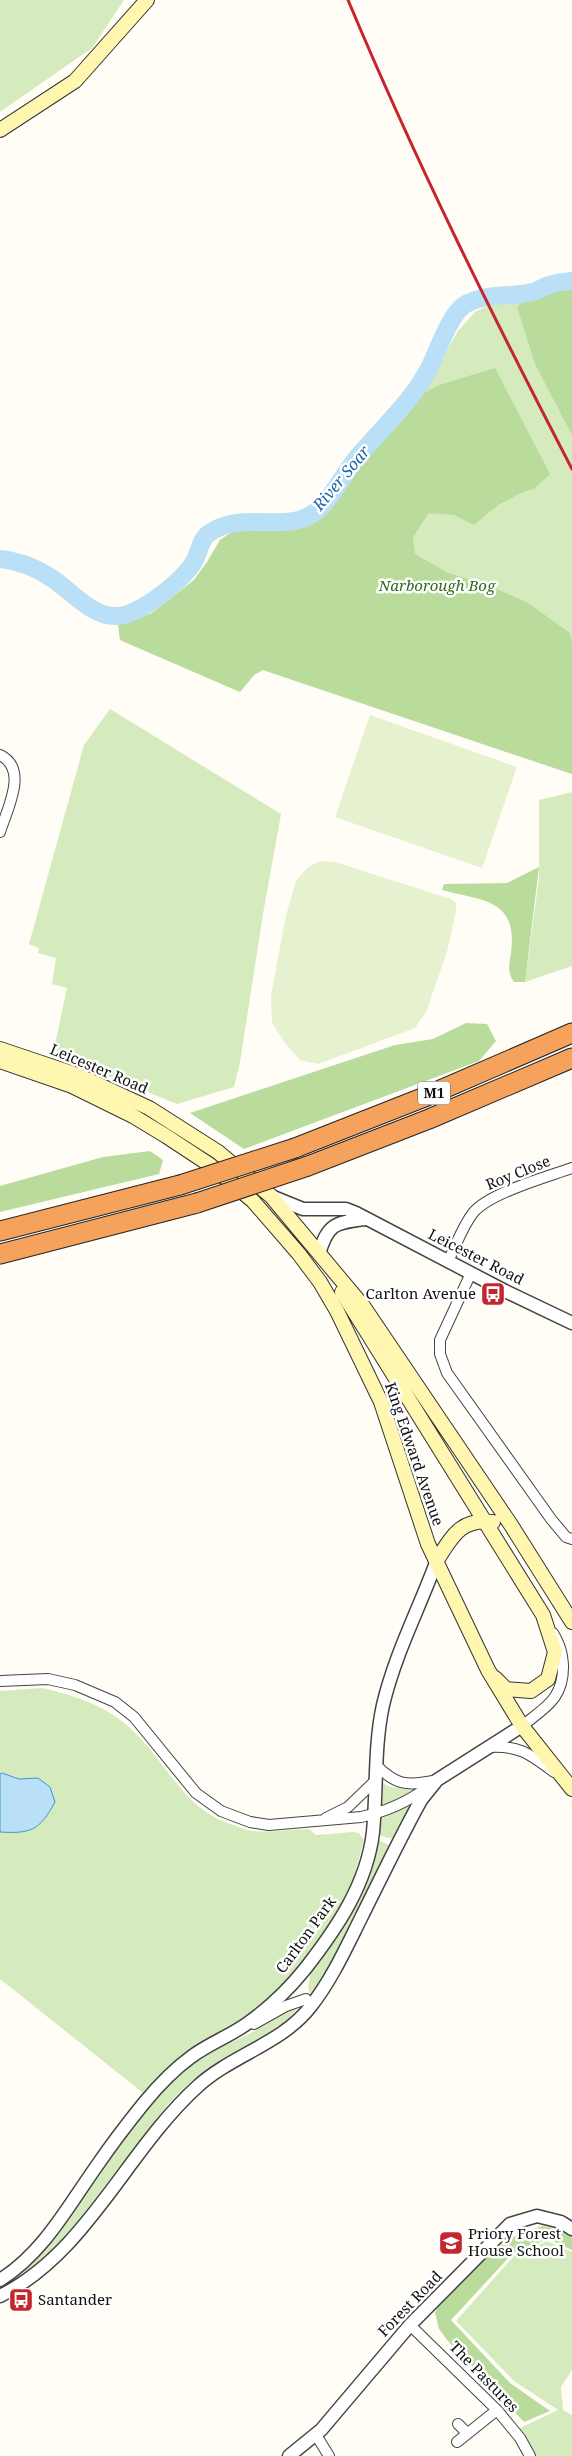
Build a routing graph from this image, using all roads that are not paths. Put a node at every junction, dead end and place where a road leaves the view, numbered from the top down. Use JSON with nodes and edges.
{"nodes":[{"id":1,"x":148,"y":0,"type":"edge"},
{"id":2,"x":0,"y":130,"type":"edge"},
{"id":3,"x":0,"y":755,"type":"edge"},
{"id":4,"x":0,"y":832,"type":"edge"},
{"id":5,"x":572,"y":1033,"type":"edge"},
{"id":6,"x":0,"y":1049,"type":"edge"},
{"id":7,"x":572,"y":1058,"type":"edge"},
{"id":8,"x":0,"y":1061,"type":"edge"},
{"id":9,"x":181,"y":1127,"type":"joint"},
{"id":10,"x":166,"y":1136,"type":"joint"},
{"id":11,"x":572,"y":1168,"type":"edge"},
{"id":12,"x":271,"y":1196,"type":"junction"},
{"id":13,"x":365,"y":1219,"type":"junction"},
{"id":14,"x":0,"y":1231,"type":"edge"},
{"id":15,"x":0,"y":1254,"type":"edge"},
{"id":16,"x":322,"y":1258,"type":"junction"},
{"id":17,"x":448,"y":1261,"type":"junction"},
{"id":18,"x":471,"y":1273,"type":"junction"},
{"id":19,"x":572,"y":1323,"type":"edge"},
{"id":20,"x":485,"y":1521,"type":"junction"},
{"id":21,"x":511,"y":1525,"type":"junction"},
{"id":22,"x":572,"y":1538,"type":"edge"},
{"id":23,"x":437,"y":1560,"type":"junction"},
{"id":24,"x":542,"y":1615,"type":"junction"},
{"id":25,"x":572,"y":1622,"type":"edge"},
{"id":26,"x":488,"y":1670,"type":"junction"},
{"id":27,"x":0,"y":1681,"type":"edge"},
{"id":28,"x":522,"y":1726,"type":"junction"},
{"id":29,"x":486,"y":1747,"type":"junction"},
{"id":30,"x":377,"y":1766,"type":"junction"},
{"id":31,"x":436,"y":1780,"type":"junction"},
{"id":32,"x":375,"y":1781,"type":"junction"},
{"id":33,"x":568,"y":1784,"type":"edge"},
{"id":34,"x":374,"y":1814,"type":"junction"},
{"id":35,"x":326,"y":1818,"type":"junction"},
{"id":36,"x":306,"y":1999,"type":"dead end"},
{"id":37,"x":232,"y":2032,"type":"junction"},
{"id":38,"x":572,"y":2229,"type":"edge"},
{"id":39,"x":0,"y":2280,"type":"edge"},
{"id":40,"x":0,"y":2296,"type":"edge"},
{"id":41,"x":410,"y":2325,"type":"junction"},
{"id":42,"x":497,"y":2410,"type":"junction"},
{"id":43,"x":458,"y":2424,"type":"dead end"},
{"id":44,"x":467,"y":2433,"type":"junction"},
{"id":45,"x":316,"y":2434,"type":"junction"},
{"id":46,"x":457,"y":2442,"type":"dead end"},
{"id":47,"x":288,"y":2456,"type":"edge"},
{"id":48,"x":329,"y":2456,"type":"edge"},
{"id":49,"x":530,"y":2456,"type":"edge"}],
"edges":[{"from":1,"to":2,"type":"main road"},
{"from":3,"to":4,"type":"street"},
{"from":5,"to":14,"type":"highway","number":"M1","bridge":true},
{"from":6,"to":9,"type":"main road","name":"Leicester Road"},
{"from":7,"to":15,"type":"highway","number":"M1","bridge":true},
{"from":8,"to":10,"type":"main road","name":"Leicester Road"},
{"from":9,"to":12,"type":"main road","name":"King Edward Avenue"},
{"from":10,"to":23,"type":"main road","name":"King Edward Avenue"},
{"from":11,"to":17,"type":"street","name":"Roy Close"},
{"from":12,"to":13,"type":"street","name":"Leicester Road"},
{"from":12,"to":16,"type":"main road","name":"King Edward Avenue"},
{"from":13,"to":16,"type":"street"},
{"from":13,"to":17,"type":"street","name":"Leicester Road"},
{"from":16,"to":20,"type":"main road","name":"King Edward Avenue"},
{"from":16,"to":21,"type":"main road","name":"King Edward Avenue"},
{"from":17,"to":18,"type":"street","name":"Leicester Road"},
{"from":18,"to":19,"type":"street","name":"Leicester Road"},
{"from":18,"to":22,"type":"street"},
{"from":20,"to":21,"type":"main road"},
{"from":20,"to":23,"type":"main road"},
{"from":20,"to":24,"type":"main road","name":"King Edward Avenue"},
{"from":21,"to":25,"type":"main road","name":"King Edward Avenue"},
{"from":23,"to":26,"type":"main road","name":"King Edward Avenue"},
{"from":23,"to":30,"type":"street","name":"Carlton Park"},
{"from":24,"to":26,"type":"main road","name":"King Edward Avenue"},
{"from":24,"to":28,"type":"street"},
{"from":26,"to":28,"type":"main road","name":"King Edward Avenue"},
{"from":27,"to":35,"type":"street"},
{"from":28,"to":29,"type":"street"},
{"from":28,"to":33,"type":"main road","name":"King Edward Avenue"},
{"from":29,"to":31,"type":"street"},
{"from":29,"to":33,"type":"street"},
{"from":30,"to":31,"type":"street"},
{"from":30,"to":32,"type":"street","name":"Carlton Park"},
{"from":31,"to":34,"type":"street"},
{"from":31,"to":40,"type":"street"},
{"from":32,"to":34,"type":"street","name":"Carlton Park"},
{"from":32,"to":35,"type":"street"},
{"from":34,"to":35,"type":"street"},
{"from":34,"to":37,"type":"street","name":"Carlton Park"},
{"from":36,"to":37,"type":"street"},
{"from":37,"to":39,"type":"street","name":"Carlton Park"},
{"from":38,"to":41,"type":"street","name":"Forest Road"},
{"from":41,"to":42,"type":"street","name":"The Pastures"},
{"from":41,"to":45,"type":"street","name":"Forest Road"},
{"from":42,"to":44,"type":"street"},
{"from":42,"to":49,"type":"street","name":"The Pastures"},
{"from":43,"to":44,"type":"street"},
{"from":44,"to":46,"type":"street"},
{"from":45,"to":47,"type":"street","name":"Forest Road"},
{"from":45,"to":48,"type":"street"}]}
